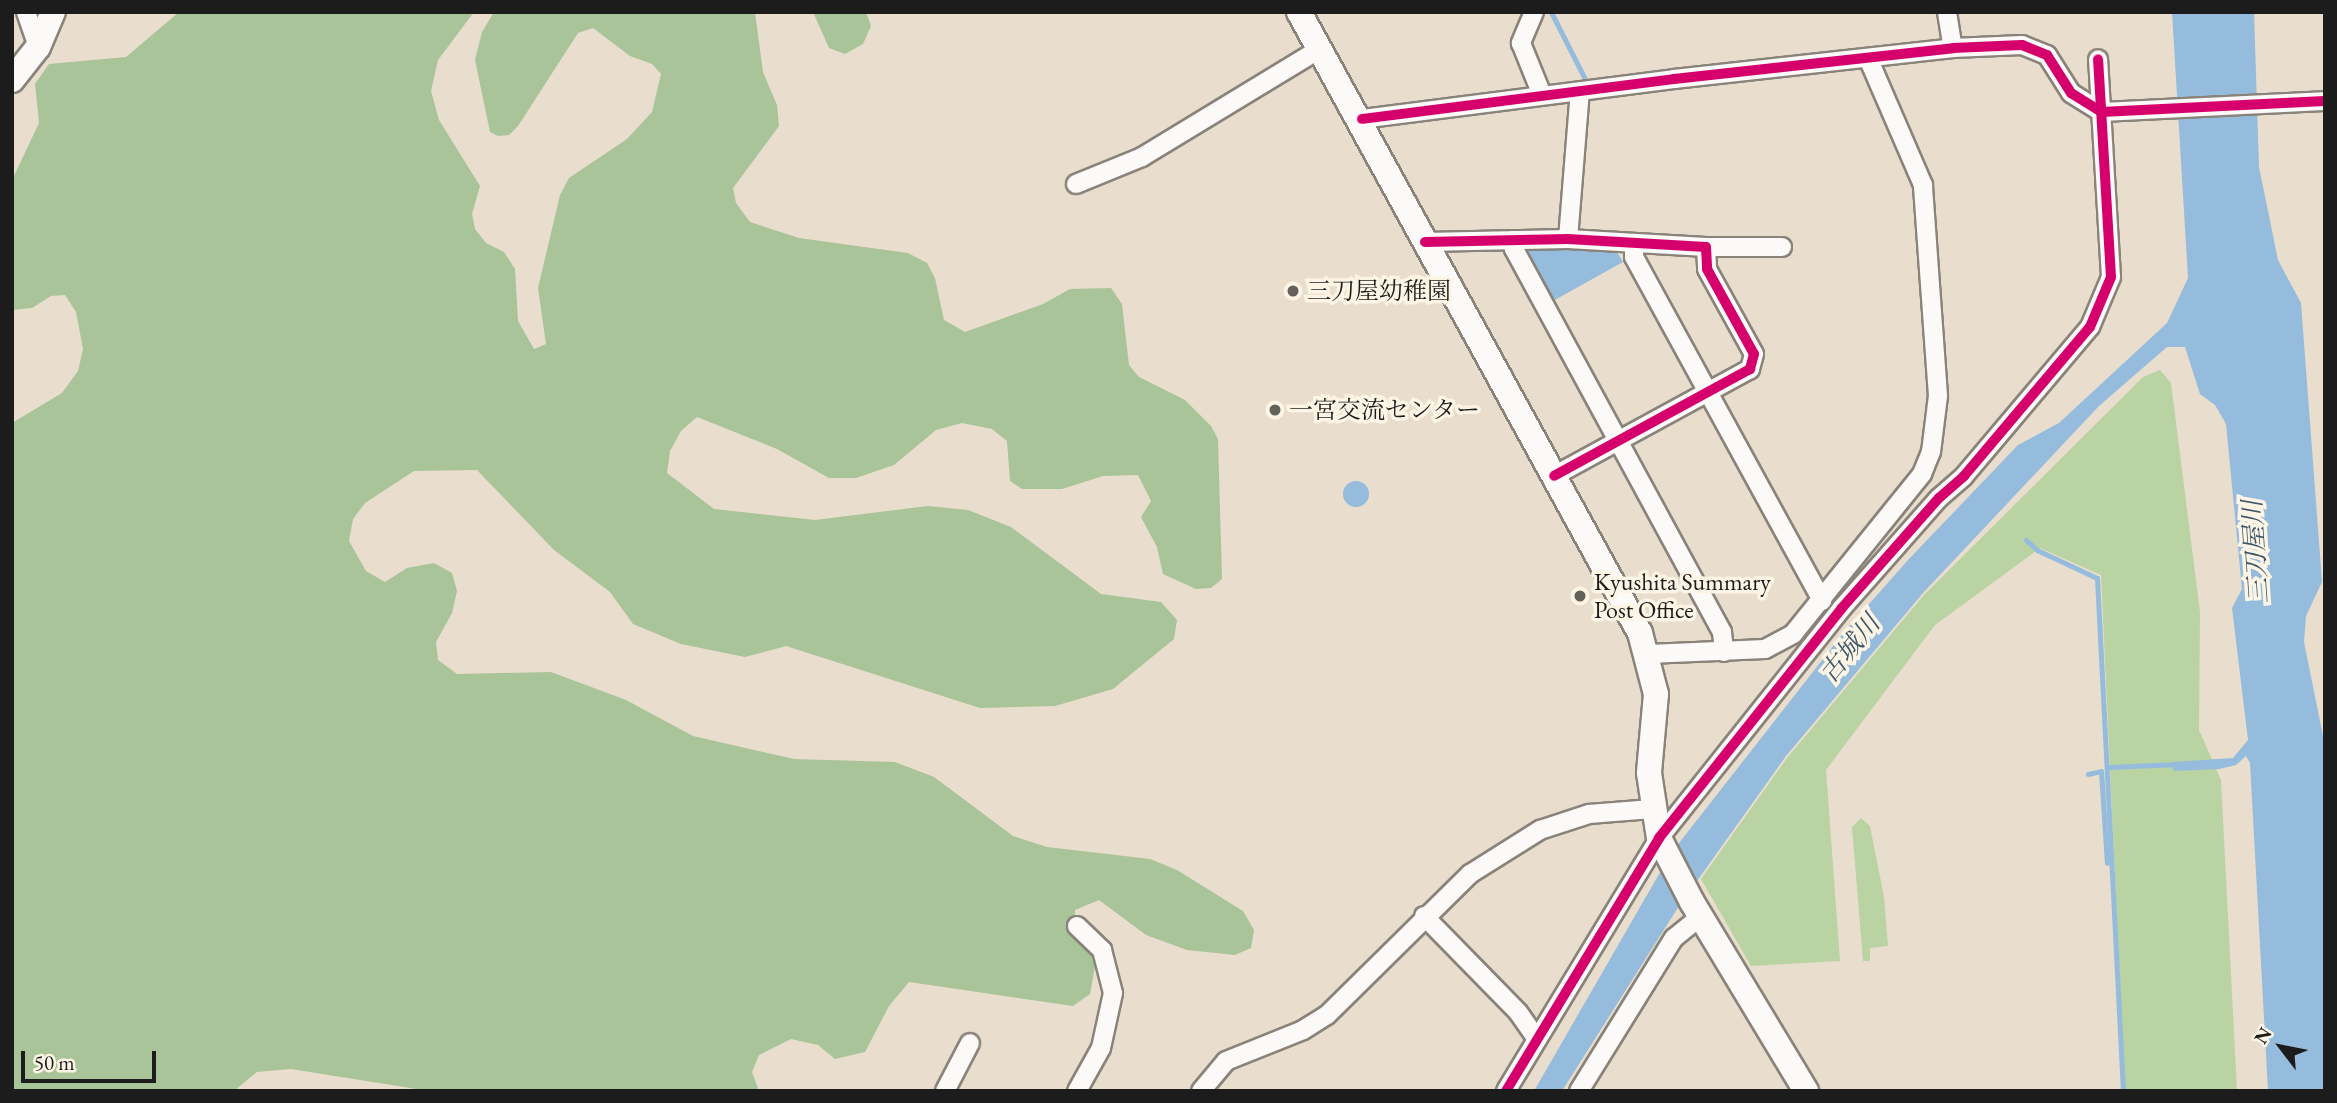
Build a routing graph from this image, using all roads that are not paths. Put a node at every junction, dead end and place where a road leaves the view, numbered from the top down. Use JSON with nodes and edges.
{"nodes":[{"id":1,"x":26,"y":12,"type":"edge"},
{"id":2,"x":53,"y":12,"type":"edge"},
{"id":3,"x":1299,"y":12,"type":"edge"},
{"id":4,"x":1534,"y":12,"type":"edge"},
{"id":5,"x":1947,"y":12,"type":"edge"},
{"id":6,"x":38,"y":47,"type":"junction"},
{"id":7,"x":1321,"y":48,"type":"junction"},
{"id":8,"x":1953,"y":48,"type":"junction"},
{"id":9,"x":1868,"y":58,"type":"junction"},
{"id":10,"x":2098,"y":59,"type":"dead end"},
{"id":11,"x":12,"y":80,"type":"edge"},
{"id":12,"x":1580,"y":91,"type":"junction"},
{"id":13,"x":1542,"y":96,"type":"junction"},
{"id":14,"x":2325,"y":101,"type":"edge"},
{"id":15,"x":2104,"y":112,"type":"junction"},
{"id":16,"x":1362,"y":118,"type":"junction"},
{"id":17,"x":1076,"y":184,"type":"dead end"},
{"id":18,"x":1568,"y":239,"type":"junction"},
{"id":19,"x":1513,"y":240,"type":"junction"},
{"id":20,"x":1425,"y":242,"type":"junction"},
{"id":21,"x":1634,"y":243,"type":"junction"},
{"id":22,"x":1706,"y":247,"type":"junction"},
{"id":23,"x":1782,"y":247,"type":"dead end"},
{"id":24,"x":1708,"y":393,"type":"junction"},
{"id":25,"x":1618,"y":441,"type":"junction"},
{"id":26,"x":1554,"y":476,"type":"junction"},
{"id":27,"x":1822,"y":601,"type":"junction"},
{"id":28,"x":1724,"y":652,"type":"junction"},
{"id":29,"x":1648,"y":654,"type":"junction"},
{"id":30,"x":1652,"y":809,"type":"junction"},
{"id":31,"x":1662,"y":845,"type":"junction"},
{"id":32,"x":1696,"y":909,"type":"junction"},
{"id":33,"x":1424,"y":916,"type":"junction"},
{"id":34,"x":1077,"y":926,"type":"dead end"},
{"id":35,"x":1537,"y":1039,"type":"junction"},
{"id":36,"x":970,"y":1043,"type":"dead end"},
{"id":37,"x":1582,"y":1090,"type":"edge"},
{"id":38,"x":945,"y":1091,"type":"edge"},
{"id":39,"x":1077,"y":1091,"type":"edge"},
{"id":40,"x":1201,"y":1091,"type":"edge"},
{"id":41,"x":1506,"y":1091,"type":"edge"},
{"id":42,"x":1806,"y":1091,"type":"edge"}],
"edges":[{"from":1,"to":6,"type":"street"},
{"from":2,"to":6,"type":"main road"},
{"from":3,"to":7,"type":"main road"},
{"from":4,"to":13,"type":"street"},
{"from":5,"to":8,"type":"street"},
{"from":6,"to":11,"type":"main road"},
{"from":7,"to":16,"type":"main road"},
{"from":7,"to":17,"type":"street"},
{"from":8,"to":9,"type":"street"},
{"from":8,"to":15,"type":"street"},
{"from":9,"to":12,"type":"street"},
{"from":9,"to":27,"type":"street"},
{"from":10,"to":15,"type":"street"},
{"from":12,"to":13,"type":"street"},
{"from":12,"to":18,"type":"street"},
{"from":13,"to":16,"type":"street"},
{"from":14,"to":15,"type":"street"},
{"from":15,"to":31,"type":"street"},
{"from":16,"to":20,"type":"main road"},
{"from":18,"to":19,"type":"street"},
{"from":18,"to":21,"type":"street"},
{"from":19,"to":20,"type":"street"},
{"from":19,"to":25,"type":"street"},
{"from":20,"to":26,"type":"main road"},
{"from":21,"to":22,"type":"street"},
{"from":21,"to":24,"type":"street"},
{"from":22,"to":23,"type":"street"},
{"from":22,"to":24,"type":"street"},
{"from":24,"to":25,"type":"street"},
{"from":24,"to":27,"type":"street"},
{"from":25,"to":26,"type":"street"},
{"from":25,"to":28,"type":"street"},
{"from":26,"to":29,"type":"main road"},
{"from":27,"to":28,"type":"street"},
{"from":28,"to":29,"type":"street"},
{"from":29,"to":30,"type":"main road"},
{"from":30,"to":31,"type":"main road"},
{"from":30,"to":33,"type":"street"},
{"from":31,"to":32,"type":"main road"},
{"from":31,"to":35,"type":"street"},
{"from":32,"to":37,"type":"street"},
{"from":32,"to":42,"type":"main road"},
{"from":33,"to":35,"type":"street"},
{"from":33,"to":40,"type":"street"},
{"from":34,"to":39,"type":"street"},
{"from":35,"to":41,"type":"street"},
{"from":36,"to":38,"type":"street"}]}
